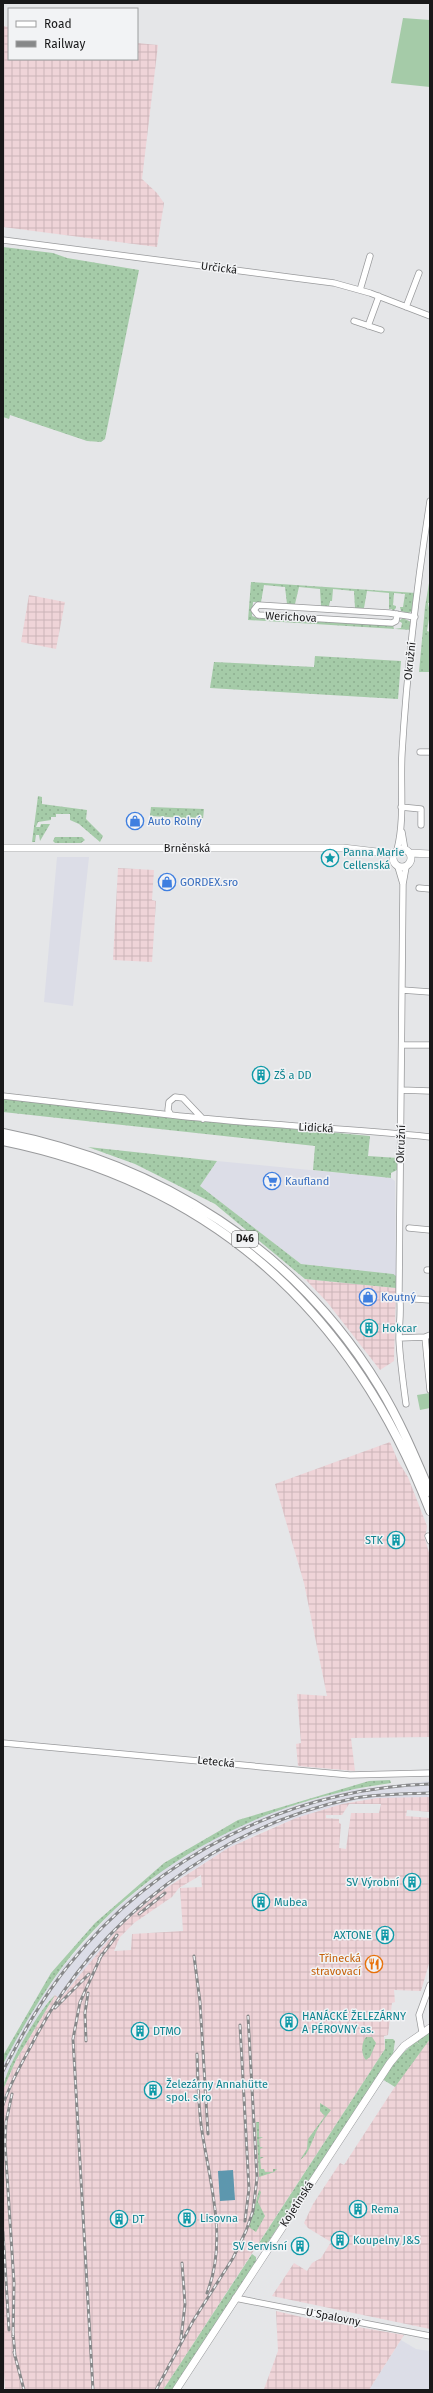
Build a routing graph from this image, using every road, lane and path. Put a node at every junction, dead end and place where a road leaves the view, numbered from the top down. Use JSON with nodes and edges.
{"nodes":[{"id":1,"x":3,"y":240,"type":"edge"},
{"id":2,"x":370,"y":256,"type":"dead end"},
{"id":3,"x":419,"y":273,"type":"dead end"},
{"id":4,"x":360,"y":290,"type":"junction"},
{"id":5,"x":379,"y":296,"type":"junction"},
{"id":6,"x":406,"y":307,"type":"junction"},
{"id":7,"x":430,"y":316,"type":"edge"},
{"id":8,"x":354,"y":321,"type":"dead end"},
{"id":9,"x":368,"y":326,"type":"junction"},
{"id":10,"x":381,"y":330,"type":"dead end"},
{"id":11,"x":430,"y":502,"type":"edge"},
{"id":12,"x":428,"y":531,"type":"edge"},
{"id":13,"x":423,"y":554,"type":"junction"},
{"id":14,"x":430,"y":554,"type":"edge"},
{"id":15,"x":328,"y":609,"type":"junction"},
{"id":16,"x":397,"y":614,"type":"junction"},
{"id":17,"x":415,"y":617,"type":"junction"},
{"id":18,"x":328,"y":619,"type":"junction"},
{"id":19,"x":420,"y":752,"type":"dead end"},
{"id":20,"x":430,"y":752,"type":"edge"},
{"id":21,"x":401,"y":807,"type":"junction"},
{"id":22,"x":401,"y":822,"type":"junction"},
{"id":23,"x":421,"y":825,"type":"dead end"},
{"id":24,"x":3,"y":848,"type":"edge"},
{"id":25,"x":408,"y":851,"type":"junction"},
{"id":26,"x":394,"y":854,"type":"junction"},
{"id":27,"x":428,"y":854,"type":"edge"},
{"id":28,"x":411,"y":861,"type":"junction"},
{"id":29,"x":398,"y":867,"type":"junction"},
{"id":30,"x":406,"y":867,"type":"junction"},
{"id":31,"x":403,"y":884,"type":"junction"},
{"id":32,"x":419,"y":888,"type":"dead end"},
{"id":33,"x":430,"y":889,"type":"edge"},
{"id":34,"x":402,"y":990,"type":"junction"},
{"id":35,"x":430,"y":992,"type":"edge"},
{"id":36,"x":402,"y":1045,"type":"junction"},
{"id":37,"x":430,"y":1045,"type":"edge"},
{"id":38,"x":401,"y":1090,"type":"junction"},
{"id":39,"x":430,"y":1091,"type":"edge"},
{"id":40,"x":3,"y":1096,"type":"edge"},
{"id":41,"x":171,"y":1115,"type":"junction"},
{"id":42,"x":203,"y":1119,"type":"junction"},
{"id":43,"x":3,"y":1133,"type":"edge"},
{"id":44,"x":401,"y":1134,"type":"junction"},
{"id":45,"x":430,"y":1137,"type":"edge"},
{"id":46,"x":3,"y":1141,"type":"edge"},
{"id":47,"x":410,"y":1228,"type":"dead end"},
{"id":48,"x":430,"y":1230,"type":"edge"},
{"id":49,"x":401,"y":1298,"type":"junction"},
{"id":50,"x":430,"y":1300,"type":"edge"},
{"id":51,"x":427,"y":1336,"type":"edge"},
{"id":52,"x":399,"y":1338,"type":"junction"},
{"id":53,"x":430,"y":1390,"type":"edge"},
{"id":54,"x":406,"y":1404,"type":"dead end"},
{"id":55,"x":430,"y":1492,"type":"edge"},
{"id":56,"x":430,"y":1511,"type":"edge"},
{"id":57,"x":3,"y":1743,"type":"edge"},
{"id":58,"x":430,"y":1773,"type":"edge"},
{"id":59,"x":430,"y":1984,"type":"edge"},
{"id":60,"x":430,"y":2028,"type":"edge"},
{"id":61,"x":422,"y":2032,"type":"junction"},
{"id":62,"x":235,"y":2298,"type":"junction"},
{"id":63,"x":430,"y":2336,"type":"edge"},
{"id":64,"x":176,"y":2390,"type":"edge"}],
"edges":[{"from":1,"to":4,"type":"street","name":"Určická"},
{"from":2,"to":4,"type":"street"},
{"from":3,"to":6,"type":"street"},
{"from":4,"to":5,"type":"street","name":"Určická"},
{"from":5,"to":6,"type":"street","name":"Určická"},
{"from":5,"to":9,"type":"street"},
{"from":6,"to":7,"type":"street","name":"Určická"},
{"from":8,"to":9,"type":"street"},
{"from":9,"to":10,"type":"street"},
{"from":11,"to":12,"type":"street","name":"Okružní"},
{"from":12,"to":13,"type":"street","name":"Okružní"},
{"from":13,"to":14,"type":"street"},
{"from":13,"to":17,"type":"street","name":"Okružní"},
{"from":15,"to":16,"type":"street","name":"Werichova"},
{"from":15,"to":18,"type":"street"},
{"from":15,"to":18,"type":"street","name":"Werichova"},
{"from":16,"to":17,"type":"street","name":"Werichova"},
{"from":16,"to":18,"type":"street","name":"Werichova"},
{"from":17,"to":21,"type":"street","name":"Okružní"},
{"from":19,"to":20,"type":"street"},
{"from":21,"to":22,"type":"street","name":"Okružní"},
{"from":21,"to":23,"type":"street"},
{"from":22,"to":25,"type":"street","name":"Okružní"},
{"from":22,"to":26,"type":"street","name":"Okružní"},
{"from":24,"to":26,"type":"main road","name":"Brněnská"},
{"from":25,"to":26,"type":"main road"},
{"from":25,"to":27,"type":"main road"},
{"from":25,"to":28,"type":"main road"},
{"from":26,"to":29,"type":"main road"},
{"from":27,"to":28,"type":"main road"},
{"from":28,"to":30,"type":"main road"},
{"from":29,"to":30,"type":"main road"},
{"from":29,"to":31,"type":"street","name":"Okružní"},
{"from":30,"to":31,"type":"street","name":"Okružní"},
{"from":31,"to":34,"type":"street","name":"Okružní"},
{"from":32,"to":33,"type":"street"},
{"from":34,"to":35,"type":"street"},
{"from":34,"to":36,"type":"street","name":"Okružní"},
{"from":36,"to":37,"type":"street"},
{"from":36,"to":38,"type":"street","name":"Okružní"},
{"from":38,"to":39,"type":"street"},
{"from":38,"to":44,"type":"street","name":"Okružní"},
{"from":40,"to":41,"type":"street","name":"Lidická"},
{"from":41,"to":42,"type":"street","name":"Lidická"},
{"from":41,"to":42,"type":"street"},
{"from":42,"to":44,"type":"street","name":"Lidická"},
{"from":43,"to":55,"type":"highway","number":"D46"},
{"from":44,"to":45,"type":"street","name":"Lidická"},
{"from":44,"to":49,"type":"street","name":"Okružní"},
{"from":46,"to":56,"type":"highway","number":"D46"},
{"from":47,"to":48,"type":"street"},
{"from":49,"to":50,"type":"street"},
{"from":49,"to":52,"type":"street","name":"Okružní"},
{"from":51,"to":52,"type":"street"},
{"from":51,"to":53,"type":"street"},
{"from":52,"to":54,"type":"street","name":"Okružní"},
{"from":57,"to":58,"type":"street","name":"Letecká"},
{"from":59,"to":61,"type":"street"},
{"from":60,"to":61,"type":"main road","name":"Kojetínská"},
{"from":61,"to":62,"type":"main road","name":"Kojetínská"},
{"from":62,"to":63,"type":"street","name":"U Spalovny"},
{"from":62,"to":64,"type":"main road","name":"Kojetínská"}]}
